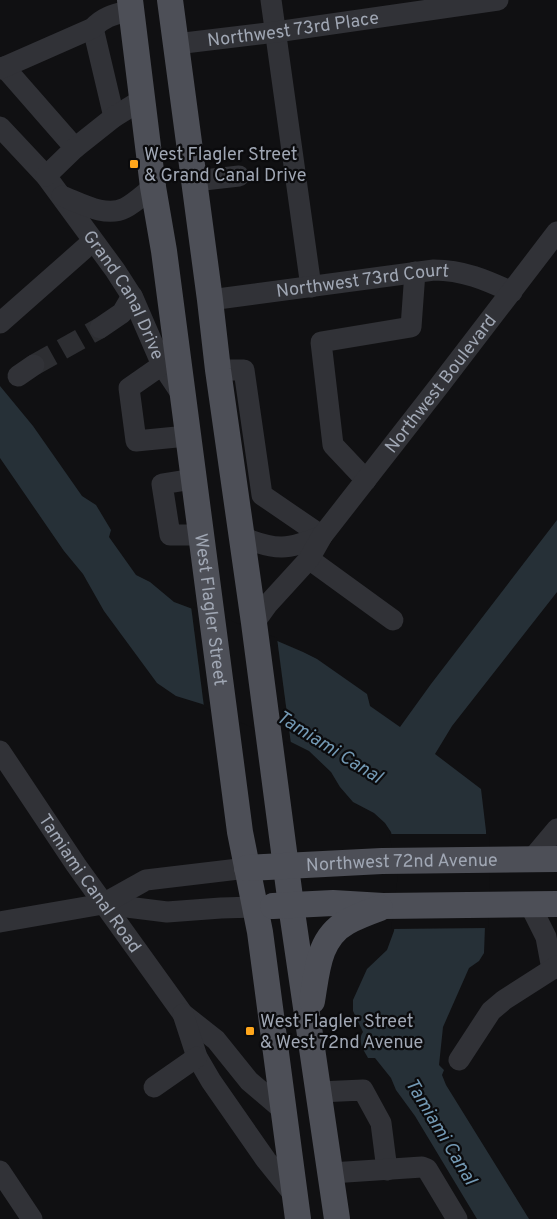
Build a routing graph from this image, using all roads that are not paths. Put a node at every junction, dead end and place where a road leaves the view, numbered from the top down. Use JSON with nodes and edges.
{"nodes":[{"id":1,"x":170,"y":0,"type":"edge"},
{"id":2,"x":272,"y":0,"type":"edge"},
{"id":3,"x":498,"y":0,"type":"edge"},
{"id":4,"x":131,"y":5,"type":"edge"},
{"id":5,"x":93,"y":28,"type":"junction"},
{"id":6,"x":276,"y":32,"type":"junction"},
{"id":7,"x":176,"y":44,"type":"junction"},
{"id":8,"x":2,"y":68,"type":"edge"},
{"id":9,"x":143,"y":99,"type":"junction"},
{"id":10,"x":114,"y":117,"type":"junction"},
{"id":11,"x":0,"y":127,"type":"edge"},
{"id":12,"x":74,"y":148,"type":"junction"},
{"id":13,"x":46,"y":176,"type":"junction"},
{"id":14,"x":239,"y":176,"type":"dead end"},
{"id":15,"x":195,"y":182,"type":"junction"},
{"id":16,"x":153,"y":187,"type":"junction"},
{"id":17,"x":62,"y":196,"type":"junction"},
{"id":18,"x":557,"y":232,"type":"edge"},
{"id":19,"x":93,"y":241,"type":"junction"},
{"id":20,"x":164,"y":251,"type":"junction"},
{"id":21,"x":415,"y":272,"type":"junction"},
{"id":22,"x":311,"y":287,"type":"junction"},
{"id":23,"x":512,"y":292,"type":"junction"},
{"id":24,"x":132,"y":296,"type":"junction"},
{"id":25,"x":210,"y":300,"type":"junction"},
{"id":26,"x":0,"y":323,"type":"edge"},
{"id":27,"x":100,"y":328,"type":"tunnel mouth"},
{"id":28,"x":162,"y":365,"type":"junction"},
{"id":29,"x":218,"y":370,"type":"junction"},
{"id":30,"x":182,"y":396,"type":"junction"},
{"id":31,"x":188,"y":436,"type":"junction"},
{"id":32,"x":366,"y":480,"type":"junction"},
{"id":33,"x":322,"y":536,"type":"junction"},
{"id":34,"x":242,"y":537,"type":"junction"},
{"id":35,"x":309,"y":558,"type":"junction"},
{"id":36,"x":393,"y":620,"type":"dead end"},
{"id":37,"x":254,"y":623,"type":"junction"},
{"id":38,"x":0,"y":751,"type":"edge"},
{"id":39,"x":557,"y":829,"type":"edge"},
{"id":40,"x":557,"y":859,"type":"edge"},
{"id":41,"x":532,"y":860,"type":"junction"},
{"id":42,"x":286,"y":866,"type":"junction"},
{"id":43,"x":247,"y":868,"type":"junction"},
{"id":44,"x":103,"y":904,"type":"junction"},
{"id":45,"x":557,"y":904,"type":"edge"},
{"id":46,"x":291,"y":905,"type":"junction"},
{"id":47,"x":530,"y":905,"type":"junction"},
{"id":48,"x":383,"y":906,"type":"junction"},
{"id":49,"x":255,"y":907,"type":"junction"},
{"id":50,"x":0,"y":922,"type":"edge"},
{"id":51,"x":554,"y":968,"type":"edge"},
{"id":52,"x":183,"y":1014,"type":"junction"},
{"id":53,"x":308,"y":1019,"type":"junction"},
{"id":54,"x":197,"y":1057,"type":"junction"},
{"id":55,"x":459,"y":1060,"type":"dead end"},
{"id":56,"x":154,"y":1087,"type":"dead end"},
{"id":57,"x":319,"y":1092,"type":"junction"},
{"id":58,"x":283,"y":1110,"type":"junction"},
{"id":59,"x":387,"y":1170,"type":"junction"},
{"id":60,"x":0,"y":1172,"type":"edge"},
{"id":61,"x":331,"y":1173,"type":"junction"},
{"id":62,"x":297,"y":1207,"type":"edge"},
{"id":63,"x":32,"y":1219,"type":"edge"},
{"id":64,"x":337,"y":1219,"type":"edge"},
{"id":65,"x":457,"y":1219,"type":"edge"}],
"edges":[{"from":1,"to":7,"type":"main road"},
{"from":2,"to":6,"type":"street"},
{"from":3,"to":6,"type":"street","name":"Northwest 73rd Place"},
{"from":4,"to":5,"type":"street"},
{"from":4,"to":9,"type":"main road","name":"West Flagler Street"},
{"from":5,"to":8,"type":"street"},
{"from":5,"to":10,"type":"street"},
{"from":6,"to":7,"type":"street","name":"Northwest 73rd Place"},
{"from":6,"to":22,"type":"street"},
{"from":7,"to":15,"type":"main road"},
{"from":8,"to":12,"type":"street"},
{"from":9,"to":10,"type":"street"},
{"from":9,"to":16,"type":"main road","name":"West Flagler Street"},
{"from":10,"to":12,"type":"street"},
{"from":11,"to":13,"type":"street","name":"Grand Canal Drive"},
{"from":12,"to":13,"type":"street"},
{"from":13,"to":17,"type":"street","name":"Grand Canal Drive"},
{"from":14,"to":15,"type":"street"},
{"from":15,"to":25,"type":"main road"},
{"from":16,"to":17,"type":"street","name":"Grand Canal Drive"},
{"from":16,"to":20,"type":"main road","name":"West Flagler Street"},
{"from":17,"to":19,"type":"street","name":"Grand Canal Drive"},
{"from":18,"to":23,"type":"street","name":"Northwest Boulevard"},
{"from":19,"to":24,"type":"street","name":"Grand Canal Drive"},
{"from":19,"to":26,"type":"street"},
{"from":20,"to":25,"type":"main road"},
{"from":20,"to":30,"type":"main road","name":"West Flagler Street"},
{"from":21,"to":22,"type":"street","name":"Northwest 73rd Court"},
{"from":21,"to":23,"type":"street","name":"Northwest 73rd Court"},
{"from":21,"to":32,"type":"street"},
{"from":22,"to":25,"type":"street","name":"Northwest 73rd Court"},
{"from":23,"to":32,"type":"street","name":"Northwest Boulevard"},
{"from":24,"to":27,"type":"street"},
{"from":24,"to":28,"type":"street","name":"Grand Canal Drive"},
{"from":25,"to":29,"type":"main road"},
{"from":28,"to":30,"type":"street","name":"Grand Canal Drive"},
{"from":28,"to":31,"type":"street"},
{"from":29,"to":33,"type":"street"},
{"from":29,"to":34,"type":"main road"},
{"from":30,"to":31,"type":"main road","name":"West Flagler Street"},
{"from":31,"to":43,"type":"main road","name":"West Flagler Street"},
{"from":32,"to":33,"type":"street","name":"Northwest Boulevard"},
{"from":33,"to":34,"type":"street"},
{"from":33,"to":35,"type":"street","name":"Northwest Boulevard"},
{"from":34,"to":37,"type":"main road"},
{"from":35,"to":36,"type":"street"},
{"from":35,"to":37,"type":"street","name":"Northwest Boulevard"},
{"from":37,"to":42,"type":"main road"},
{"from":38,"to":44,"type":"street","name":"Tamiami Canal Road"},
{"from":39,"to":41,"type":"street"},
{"from":40,"to":41,"type":"main road","name":"Northwest 72nd Avenue"},
{"from":41,"to":42,"type":"main road","name":"Northwest 72nd Avenue"},
{"from":42,"to":43,"type":"main road","name":"Northwest 72nd Avenue"},
{"from":42,"to":46,"type":"main road"},
{"from":43,"to":44,"type":"street"},
{"from":43,"to":49,"type":"main road","name":"West Flagler Street"},
{"from":44,"to":49,"type":"street"},
{"from":44,"to":50,"type":"street"},
{"from":44,"to":52,"type":"street","name":"Tamiami Canal Road"},
{"from":45,"to":47,"type":"main road"},
{"from":46,"to":48,"type":"main road"},
{"from":46,"to":49,"type":"main road"},
{"from":46,"to":53,"type":"main road"},
{"from":47,"to":48,"type":"main road"},
{"from":47,"to":51,"type":"street"},
{"from":48,"to":53,"type":"main road"},
{"from":49,"to":58,"type":"main road","name":"West Flagler Street"},
{"from":51,"to":55,"type":"street"},
{"from":52,"to":54,"type":"street","name":"Tamiami Canal Road"},
{"from":52,"to":58,"type":"street","name":"Tamiami Canal Road"},
{"from":53,"to":57,"type":"main road"},
{"from":54,"to":56,"type":"street"},
{"from":54,"to":62,"type":"street","name":"Tamiami Canal Road"},
{"from":57,"to":59,"type":"street"},
{"from":57,"to":61,"type":"main road"},
{"from":58,"to":62,"type":"main road","name":"West Flagler Street"},
{"from":59,"to":61,"type":"street"},
{"from":59,"to":65,"type":"street"},
{"from":60,"to":63,"type":"street"},
{"from":61,"to":64,"type":"main road"}]}
